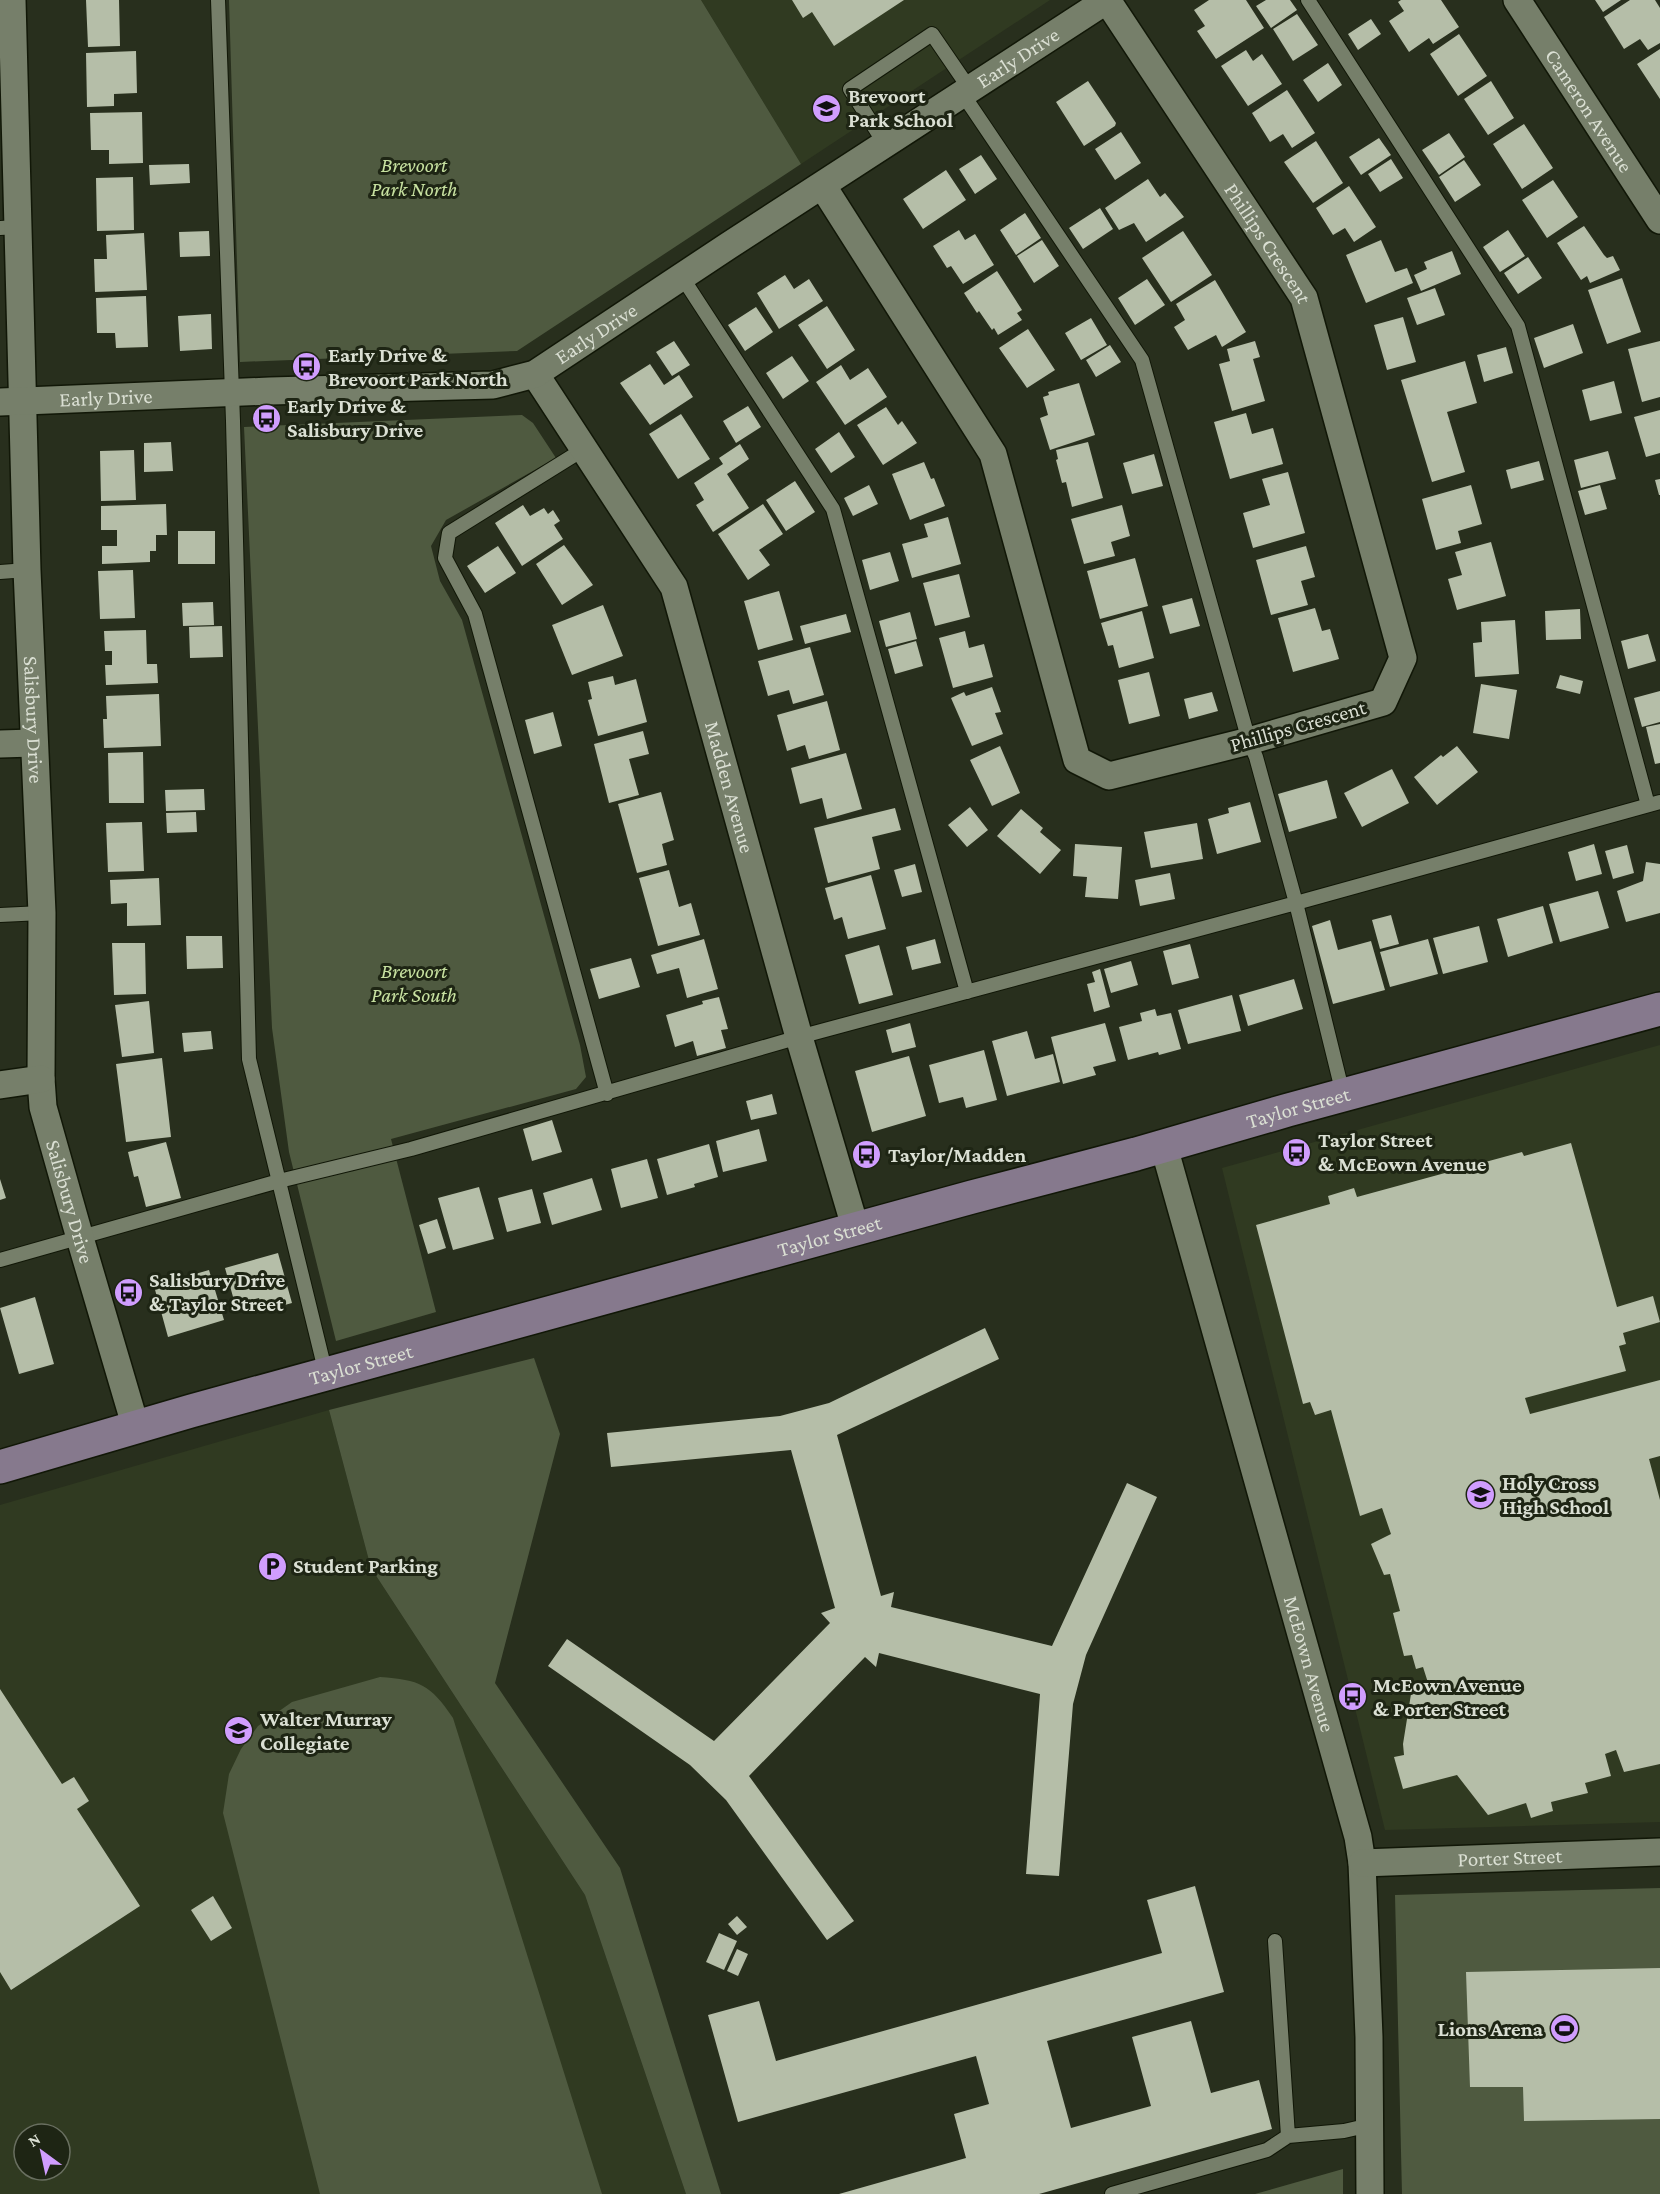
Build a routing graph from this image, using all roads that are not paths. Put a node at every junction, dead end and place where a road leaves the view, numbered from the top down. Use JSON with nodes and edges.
{"nodes":[{"id":1,"x":12,"y":0,"type":"edge"},
{"id":2,"x":218,"y":0,"type":"edge"},
{"id":3,"x":1107,"y":0,"type":"edge"},
{"id":4,"x":1308,"y":0,"type":"edge"},
{"id":5,"x":1517,"y":0,"type":"edge"},
{"id":6,"x":7,"y":45,"type":"edge"},
{"id":7,"x":965,"y":90,"type":"junction"},
{"id":8,"x":885,"y":144,"type":"junction"},
{"id":9,"x":822,"y":185,"type":"junction"},
{"id":10,"x":1660,"y":220,"type":"edge"},
{"id":11,"x":9,"y":228,"type":"edge"},
{"id":12,"x":682,"y":277,"type":"junction"},
{"id":13,"x":536,"y":374,"type":"junction"},
{"id":14,"x":231,"y":393,"type":"junction"},
{"id":15,"x":12,"y":403,"type":"edge"},
{"id":16,"x":584,"y":449,"type":"junction"},
{"id":17,"x":27,"y":570,"type":"junction"},
{"id":18,"x":0,"y":572,"type":"edge"},
{"id":19,"x":1249,"y":741,"type":"junction"},
{"id":20,"x":33,"y":743,"type":"junction"},
{"id":21,"x":0,"y":744,"type":"edge"},
{"id":22,"x":1654,"y":803,"type":"edge"},
{"id":23,"x":1296,"y":903,"type":"junction"},
{"id":24,"x":42,"y":913,"type":"junction"},
{"id":25,"x":0,"y":915,"type":"edge"},
{"id":26,"x":967,"y":992,"type":"junction"},
{"id":27,"x":1660,"y":1009,"type":"edge"},
{"id":28,"x":799,"y":1037,"type":"junction"},
{"id":29,"x":40,"y":1079,"type":"junction"},
{"id":30,"x":0,"y":1085,"type":"edge"},
{"id":31,"x":607,"y":1094,"type":"junction"},
{"id":32,"x":1343,"y":1094,"type":"junction"},
{"id":33,"x":1164,"y":1147,"type":"junction"},
{"id":34,"x":279,"y":1181,"type":"junction"},
{"id":35,"x":856,"y":1230,"type":"junction"},
{"id":36,"x":80,"y":1238,"type":"junction"},
{"id":37,"x":0,"y":1260,"type":"edge"},
{"id":38,"x":326,"y":1374,"type":"junction"},
{"id":39,"x":136,"y":1428,"type":"junction"},
{"id":40,"x":0,"y":1467,"type":"edge"},
{"id":41,"x":1660,"y":1852,"type":"edge"},
{"id":42,"x":1362,"y":1863,"type":"junction"},
{"id":43,"x":1275,"y":1941,"type":"dead end"},
{"id":44,"x":1370,"y":2125,"type":"junction"},
{"id":45,"x":1288,"y":2136,"type":"junction"},
{"id":46,"x":1112,"y":2194,"type":"edge"},
{"id":47,"x":1370,"y":2194,"type":"edge"}],
"edges":[{"from":1,"to":6,"type":"street","name":"Salisbury Drive"},
{"from":2,"to":14,"type":"lane"},
{"from":3,"to":7,"type":"street","name":"Early Drive"},
{"from":3,"to":19,"type":"street","name":"Phillips Crescent"},
{"from":4,"to":22,"type":"lane"},
{"from":5,"to":10,"type":"street","name":"Cameron Avenue"},
{"from":6,"to":11,"type":"street","name":"Salisbury Drive"},
{"from":7,"to":8,"type":"street","name":"Early Drive"},
{"from":7,"to":8,"type":"lane"},
{"from":7,"to":19,"type":"lane"},
{"from":8,"to":9,"type":"street","name":"Early Drive"},
{"from":9,"to":12,"type":"street","name":"Early Drive"},
{"from":9,"to":19,"type":"street","name":"Phillips Crescent"},
{"from":11,"to":15,"type":"street","name":"Salisbury Drive"},
{"from":12,"to":13,"type":"street","name":"Early Drive"},
{"from":12,"to":26,"type":"lane"},
{"from":13,"to":14,"type":"street","name":"Early Drive"},
{"from":13,"to":16,"type":"street","name":"Madden Avenue"},
{"from":14,"to":15,"type":"street","name":"Early Drive"},
{"from":14,"to":34,"type":"lane"},
{"from":15,"to":17,"type":"street","name":"Salisbury Drive"},
{"from":16,"to":28,"type":"street","name":"Madden Avenue"},
{"from":16,"to":31,"type":"lane"},
{"from":17,"to":18,"type":"lane"},
{"from":17,"to":20,"type":"street","name":"Salisbury Drive"},
{"from":19,"to":23,"type":"lane"},
{"from":20,"to":21,"type":"street"},
{"from":20,"to":24,"type":"street","name":"Salisbury Drive"},
{"from":22,"to":23,"type":"lane"},
{"from":23,"to":26,"type":"lane"},
{"from":23,"to":32,"type":"lane"},
{"from":24,"to":25,"type":"lane"},
{"from":24,"to":29,"type":"street","name":"Salisbury Drive"},
{"from":26,"to":28,"type":"lane"},
{"from":27,"to":32,"type":"main road","name":"Taylor Street"},
{"from":28,"to":31,"type":"lane"},
{"from":28,"to":35,"type":"street","name":"Madden Avenue"},
{"from":29,"to":30,"type":"street"},
{"from":29,"to":36,"type":"street","name":"Salisbury Drive"},
{"from":31,"to":34,"type":"lane"},
{"from":32,"to":33,"type":"main road","name":"Taylor Street"},
{"from":33,"to":35,"type":"main road","name":"Taylor Street"},
{"from":33,"to":42,"type":"street","name":"McEown Avenue"},
{"from":34,"to":36,"type":"lane"},
{"from":34,"to":38,"type":"lane"},
{"from":35,"to":38,"type":"main road","name":"Taylor Street"},
{"from":36,"to":37,"type":"lane"},
{"from":36,"to":39,"type":"street","name":"Salisbury Drive"},
{"from":38,"to":39,"type":"main road","name":"Taylor Street"},
{"from":39,"to":40,"type":"main road","name":"Taylor Street"},
{"from":41,"to":42,"type":"street","name":"Porter Street"},
{"from":42,"to":44,"type":"street","name":"McEown Avenue"},
{"from":43,"to":45,"type":"lane"},
{"from":44,"to":45,"type":"lane"},
{"from":44,"to":47,"type":"street","name":"McEown Avenue"},
{"from":45,"to":46,"type":"lane"}]}
